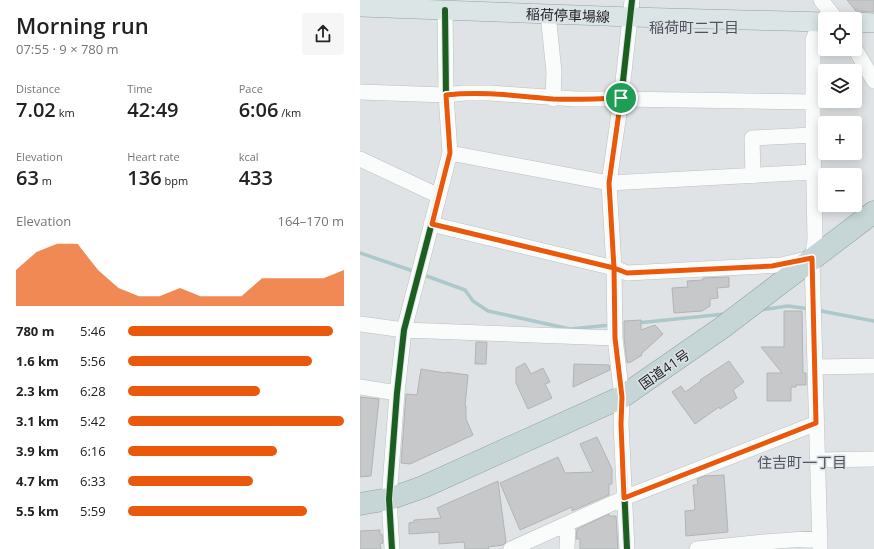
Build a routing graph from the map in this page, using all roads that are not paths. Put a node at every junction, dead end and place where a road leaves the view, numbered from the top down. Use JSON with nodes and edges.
{"nodes":[{"id":1,"x":821,"y":0,"type":"edge"},
{"id":2,"x":402,"y":4,"type":"edge"},
{"id":3,"x":360,"y":7,"type":"edge"},
{"id":4,"x":632,"y":9,"type":"edge"},
{"id":5,"x":444,"y":10,"type":"junction"},
{"id":6,"x":824,"y":12,"type":"edge"},
{"id":7,"x":548,"y":14,"type":"junction"},
{"id":8,"x":818,"y":20,"type":"edge"},
{"id":9,"x":862,"y":22,"type":"edge"},
{"id":10,"x":874,"y":23,"type":"edge"},
{"id":11,"x":818,"y":33,"type":"edge"},
{"id":12,"x":859,"y":56,"type":"edge"},
{"id":13,"x":874,"y":81,"type":"edge"},
{"id":14,"x":360,"y":92,"type":"edge"},
{"id":15,"x":446,"y":95,"type":"junction"},
{"id":16,"x":553,"y":98,"type":"junction"},
{"id":17,"x":621,"y":98,"type":"junction"},
{"id":18,"x":814,"y":102,"type":"junction"},
{"id":19,"x":813,"y":134,"type":"junction"},
{"id":20,"x":450,"y":153,"type":"junction"},
{"id":21,"x":360,"y":159,"type":"edge"},
{"id":22,"x":814,"y":172,"type":"junction"},
{"id":23,"x":753,"y":176,"type":"junction"},
{"id":24,"x":609,"y":183,"type":"junction"},
{"id":25,"x":438,"y":196,"type":"junction"},
{"id":26,"x":874,"y":212,"type":"edge"},
{"id":27,"x":432,"y":224,"type":"junction"},
{"id":28,"x":812,"y":258,"type":"junction"},
{"id":29,"x":614,"y":268,"type":"junction"},
{"id":30,"x":360,"y":324,"type":"edge"},
{"id":31,"x":404,"y":330,"type":"junction"},
{"id":32,"x":615,"y":338,"type":"junction"},
{"id":33,"x":874,"y":366,"type":"edge"},
{"id":34,"x":815,"y":367,"type":"junction"},
{"id":35,"x":360,"y":387,"type":"edge"},
{"id":36,"x":397,"y":393,"type":"junction"},
{"id":37,"x":622,"y":397,"type":"junction"},
{"id":38,"x":816,"y":423,"type":"junction"},
{"id":39,"x":874,"y":459,"type":"edge"},
{"id":40,"x":818,"y":460,"type":"junction"},
{"id":41,"x":624,"y":498,"type":"junction"},
{"id":42,"x":389,"y":499,"type":"junction"},
{"id":43,"x":360,"y":504,"type":"edge"},
{"id":44,"x":568,"y":524,"type":"junction"},
{"id":45,"x":820,"y":544,"type":"edge"},
{"id":46,"x":392,"y":549,"type":"edge"},
{"id":47,"x":511,"y":549,"type":"edge"},
{"id":48,"x":568,"y":549,"type":"edge"},
{"id":49,"x":627,"y":549,"type":"edge"},
{"id":50,"x":697,"y":549,"type":"edge"}],
"edges":[{"from":1,"to":6,"type":"street"},
{"from":2,"to":3,"type":"main road","name":"稲荷停車場線"},
{"from":2,"to":5,"type":"main road","name":"稲荷停車場線"},
{"from":4,"to":7,"type":"main road","name":"稲荷停車場線"},
{"from":4,"to":8,"type":"main road","name":"稲荷停車場線"},
{"from":4,"to":17,"type":"street"},
{"from":5,"to":7,"type":"main road","name":"稲荷停車場線"},
{"from":5,"to":15,"type":"street"},
{"from":7,"to":16,"type":"street"},
{"from":9,"to":10,"type":"main road"},
{"from":11,"to":18,"type":"street"},
{"from":12,"to":13,"type":"street"},
{"from":14,"to":15,"type":"street"},
{"from":15,"to":16,"type":"street"},
{"from":15,"to":20,"type":"street"},
{"from":16,"to":17,"type":"street"},
{"from":17,"to":18,"type":"street"},
{"from":17,"to":24,"type":"street"},
{"from":18,"to":19,"type":"street"},
{"from":19,"to":22,"type":"street"},
{"from":19,"to":23,"type":"street"},
{"from":20,"to":24,"type":"street"},
{"from":20,"to":25,"type":"street"},
{"from":21,"to":25,"type":"street"},
{"from":22,"to":23,"type":"street"},
{"from":22,"to":28,"type":"street"},
{"from":23,"to":24,"type":"street"},
{"from":24,"to":29,"type":"street"},
{"from":25,"to":27,"type":"street"},
{"from":26,"to":28,"type":"highway","name":"国道41号"},
{"from":27,"to":29,"type":"street"},
{"from":27,"to":31,"type":"street"},
{"from":28,"to":29,"type":"street"},
{"from":28,"to":34,"type":"street"},
{"from":28,"to":37,"type":"highway","name":"国道41号"},
{"from":29,"to":32,"type":"street"},
{"from":30,"to":31,"type":"street"},
{"from":31,"to":32,"type":"street"},
{"from":31,"to":36,"type":"street"},
{"from":32,"to":37,"type":"street"},
{"from":33,"to":34,"type":"street"},
{"from":34,"to":38,"type":"street"},
{"from":35,"to":36,"type":"street"},
{"from":36,"to":42,"type":"street"},
{"from":37,"to":41,"type":"street"},
{"from":37,"to":42,"type":"highway","name":"国道41号"},
{"from":38,"to":40,"type":"street"},
{"from":38,"to":41,"type":"street"},
{"from":39,"to":40,"type":"street"},
{"from":40,"to":45,"type":"street"},
{"from":41,"to":44,"type":"street"},
{"from":41,"to":49,"type":"street"},
{"from":42,"to":43,"type":"highway","name":"国道41号"},
{"from":42,"to":46,"type":"street"},
{"from":44,"to":47,"type":"street"},
{"from":44,"to":48,"type":"street"},
{"from":45,"to":50,"type":"street"}]}
